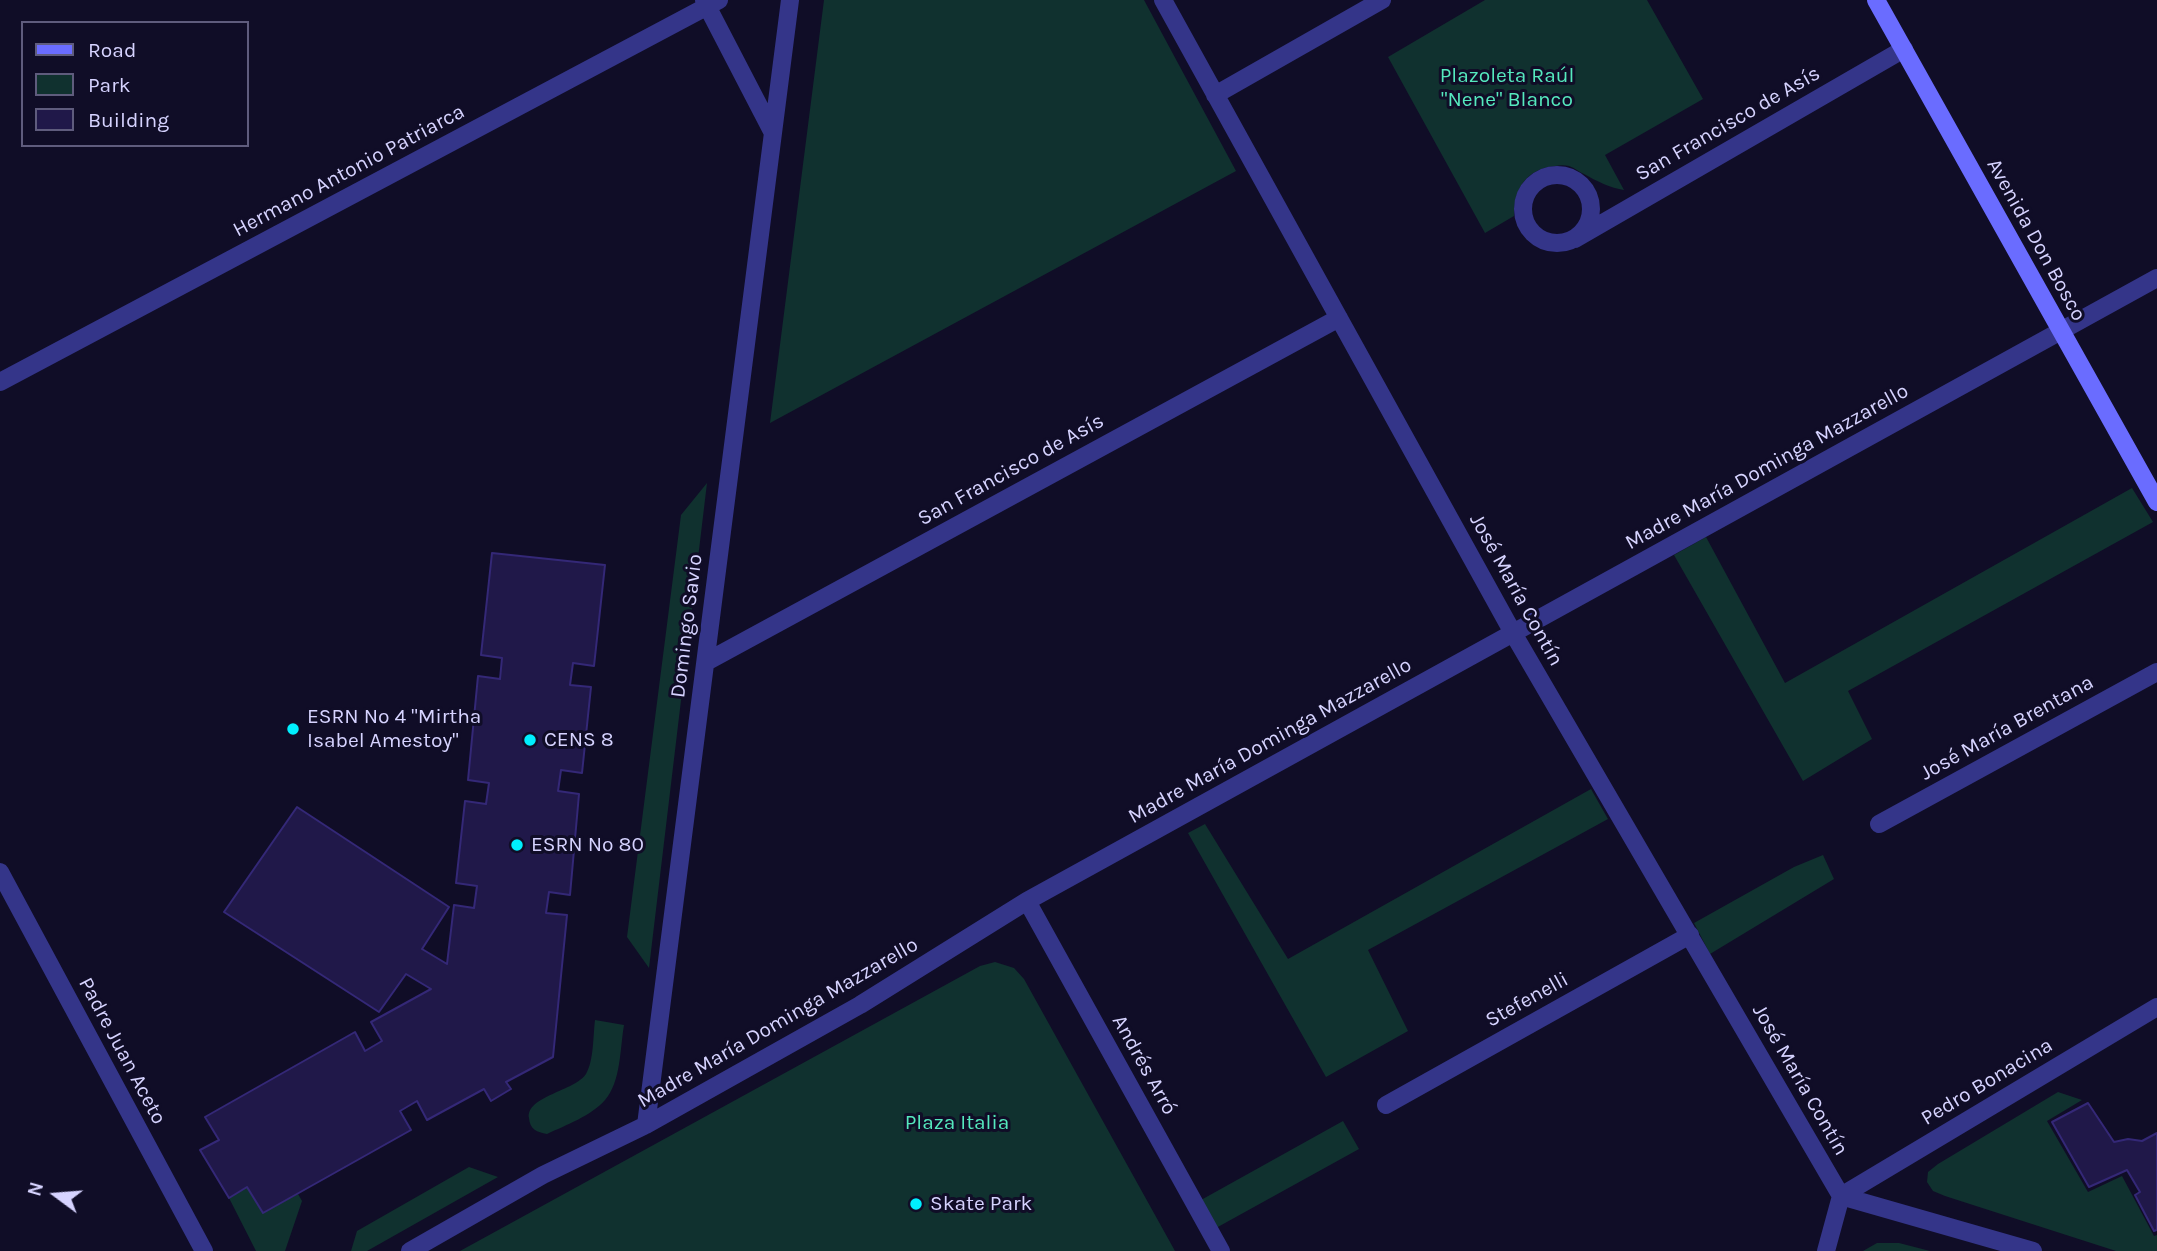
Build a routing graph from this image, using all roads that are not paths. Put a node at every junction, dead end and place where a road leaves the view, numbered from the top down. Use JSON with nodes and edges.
{"nodes":[{"id":1,"x":790,"y":0,"type":"edge"},
{"id":2,"x":1163,"y":0,"type":"edge"},
{"id":3,"x":1382,"y":0,"type":"edge"},
{"id":4,"x":1877,"y":0,"type":"edge"},
{"id":5,"x":710,"y":2,"type":"edge"},
{"id":6,"x":1904,"y":49,"type":"junction"},
{"id":7,"x":1215,"y":94,"type":"junction"},
{"id":8,"x":773,"y":133,"type":"junction"},
{"id":9,"x":1575,"y":239,"type":"dead end"},
{"id":10,"x":2157,"y":278,"type":"edge"},
{"id":11,"x":1339,"y":318,"type":"junction"},
{"id":12,"x":2060,"y":330,"type":"junction"},
{"id":13,"x":0,"y":382,"type":"edge"},
{"id":14,"x":2157,"y":502,"type":"edge"},
{"id":15,"x":1513,"y":633,"type":"junction"},
{"id":16,"x":706,"y":662,"type":"junction"},
{"id":17,"x":2157,"y":672,"type":"edge"},
{"id":18,"x":1879,"y":824,"type":"dead end"},
{"id":19,"x":0,"y":872,"type":"edge"},
{"id":20,"x":1027,"y":901,"type":"junction"},
{"id":21,"x":1690,"y":935,"type":"junction"},
{"id":22,"x":2157,"y":1007,"type":"edge"},
{"id":23,"x":1386,"y":1105,"type":"dead end"},
{"id":24,"x":646,"y":1125,"type":"junction"},
{"id":25,"x":1841,"y":1196,"type":"junction"},
{"id":26,"x":204,"y":1251,"type":"edge"},
{"id":27,"x":410,"y":1251,"type":"edge"},
{"id":28,"x":1221,"y":1251,"type":"edge"},
{"id":29,"x":1826,"y":1251,"type":"edge"},
{"id":30,"x":2033,"y":1251,"type":"edge"}],
"edges":[{"from":1,"to":8,"type":"street","name":"Domingo Savio"},
{"from":2,"to":7,"type":"street","name":"José María Contín"},
{"from":3,"to":7,"type":"street"},
{"from":4,"to":6,"type":"main road","name":"Avenida Don Bosco"},
{"from":5,"to":8,"type":"street"},
{"from":5,"to":13,"type":"street","name":"Hermano Antonio Patriarca"},
{"from":6,"to":9,"type":"street","name":"San Francisco de Asís"},
{"from":6,"to":12,"type":"main road","name":"Avenida Don Bosco"},
{"from":7,"to":11,"type":"street","name":"José María Contín"},
{"from":8,"to":16,"type":"street","name":"Domingo Savio"},
{"from":10,"to":12,"type":"street","name":"Madre María Dominga Mazzarello"},
{"from":11,"to":15,"type":"street","name":"José María Contín"},
{"from":11,"to":16,"type":"street","name":"San Francisco de Asís"},
{"from":12,"to":14,"type":"main road","name":"Avenida Don Bosco"},
{"from":12,"to":15,"type":"street","name":"Madre María Dominga Mazzarello"},
{"from":15,"to":20,"type":"street","name":"Madre María Dominga Mazzarello"},
{"from":15,"to":21,"type":"street","name":"José María Contín"},
{"from":16,"to":24,"type":"street","name":"Domingo Savio"},
{"from":17,"to":18,"type":"street","name":"José María Brentana"},
{"from":19,"to":26,"type":"street","name":"Padre Juan Aceto"},
{"from":20,"to":24,"type":"street","name":"Madre María Dominga Mazzarello"},
{"from":20,"to":28,"type":"street","name":"Andrés Arró"},
{"from":21,"to":23,"type":"street","name":"Stefenelli"},
{"from":21,"to":25,"type":"street","name":"José María Contín"},
{"from":22,"to":25,"type":"street","name":"Pedro Bonacina"},
{"from":24,"to":27,"type":"street","name":"Madre María Dominga Mazzarello"},
{"from":25,"to":29,"type":"street"},
{"from":25,"to":30,"type":"street"}]}
